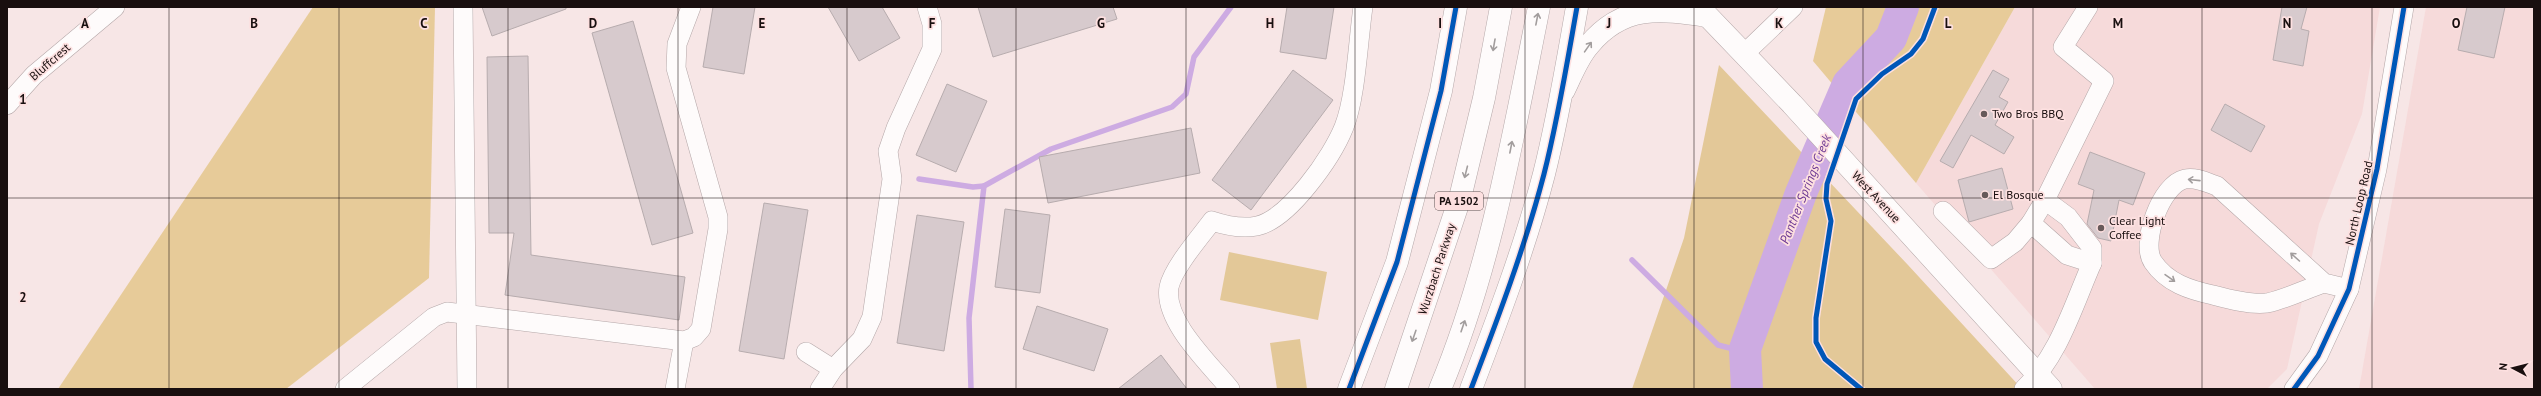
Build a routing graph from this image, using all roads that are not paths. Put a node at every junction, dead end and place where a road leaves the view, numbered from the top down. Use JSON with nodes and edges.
{"nodes":[{"id":1,"x":114,"y":7,"type":"edge"},
{"id":2,"x":463,"y":7,"type":"edge"},
{"id":3,"x":691,"y":7,"type":"edge"},
{"id":4,"x":927,"y":7,"type":"edge"},
{"id":5,"x":1363,"y":7,"type":"edge"},
{"id":6,"x":1456,"y":7,"type":"edge"},
{"id":7,"x":1500,"y":7,"type":"edge"},
{"id":8,"x":1539,"y":7,"type":"edge"},
{"id":9,"x":1578,"y":7,"type":"edge"},
{"id":10,"x":1793,"y":7,"type":"edge"},
{"id":11,"x":2088,"y":7,"type":"edge"},
{"id":12,"x":2404,"y":7,"type":"edge"},
{"id":13,"x":1703,"y":11,"type":"edge"},
{"id":14,"x":1744,"y":54,"type":"junction"},
{"id":15,"x":1562,"y":93,"type":"junction"},
{"id":16,"x":7,"y":105,"type":"edge"},
{"id":17,"x":2045,"y":200,"type":"junction"},
{"id":18,"x":1943,"y":211,"type":"dead end"},
{"id":19,"x":2031,"y":223,"type":"junction"},
{"id":20,"x":2092,"y":263,"type":"junction"},
{"id":21,"x":2324,"y":283,"type":"junction"},
{"id":22,"x":2350,"y":289,"type":"junction"},
{"id":23,"x":466,"y":314,"type":"junction"},
{"id":24,"x":684,"y":341,"type":"junction"},
{"id":25,"x":806,"y":352,"type":"dead end"},
{"id":26,"x":833,"y":369,"type":"junction"},
{"id":27,"x":2038,"y":384,"type":"edge"},
{"id":28,"x":345,"y":389,"type":"edge"},
{"id":29,"x":467,"y":389,"type":"edge"},
{"id":30,"x":676,"y":389,"type":"edge"},
{"id":31,"x":820,"y":389,"type":"edge"},
{"id":32,"x":1230,"y":389,"type":"edge"},
{"id":33,"x":1349,"y":389,"type":"edge"},
{"id":34,"x":1396,"y":389,"type":"edge"},
{"id":35,"x":1440,"y":389,"type":"edge"},
{"id":36,"x":1471,"y":389,"type":"edge"},
{"id":37,"x":2294,"y":389,"type":"edge"}],
"edges":[{"from":1,"to":16,"type":"street","name":"Bluffcrest"},
{"from":2,"to":23,"type":"street"},
{"from":3,"to":24,"type":"street"},
{"from":4,"to":26,"type":"street"},
{"from":5,"to":32,"type":"street"},
{"from":6,"to":33,"type":"main road"},
{"from":7,"to":34,"type":"main road","name":"Wurzbach Parkway","number":"PA 1502","one_way":true},
{"from":35,"to":8,"type":"main road","number":"PA 1502","one_way":true},
{"from":9,"to":15,"type":"main road"},
{"from":10,"to":14,"type":"street"},
{"from":11,"to":17,"type":"street"},
{"from":12,"to":22,"type":"street","name":"North Loop Road"},
{"from":13,"to":14,"type":"main road","name":"West Avenue"},
{"from":15,"to":13,"type":"main road","one_way":true},
{"from":14,"to":27,"type":"main road","name":"West Avenue"},
{"from":15,"to":36,"type":"main road"},
{"from":17,"to":19,"type":"street"},
{"from":17,"to":20,"type":"street"},
{"from":18,"to":19,"type":"street"},
{"from":19,"to":20,"type":"street"},
{"from":20,"to":27,"type":"street"},
{"from":21,"to":21,"type":"street","one_way":true},
{"from":21,"to":22,"type":"street"},
{"from":22,"to":37,"type":"street","name":"North Loop Road"},
{"from":23,"to":24,"type":"street"},
{"from":23,"to":28,"type":"street"},
{"from":23,"to":29,"type":"street"},
{"from":24,"to":30,"type":"street"},
{"from":25,"to":26,"type":"street"},
{"from":26,"to":31,"type":"street"}]}
